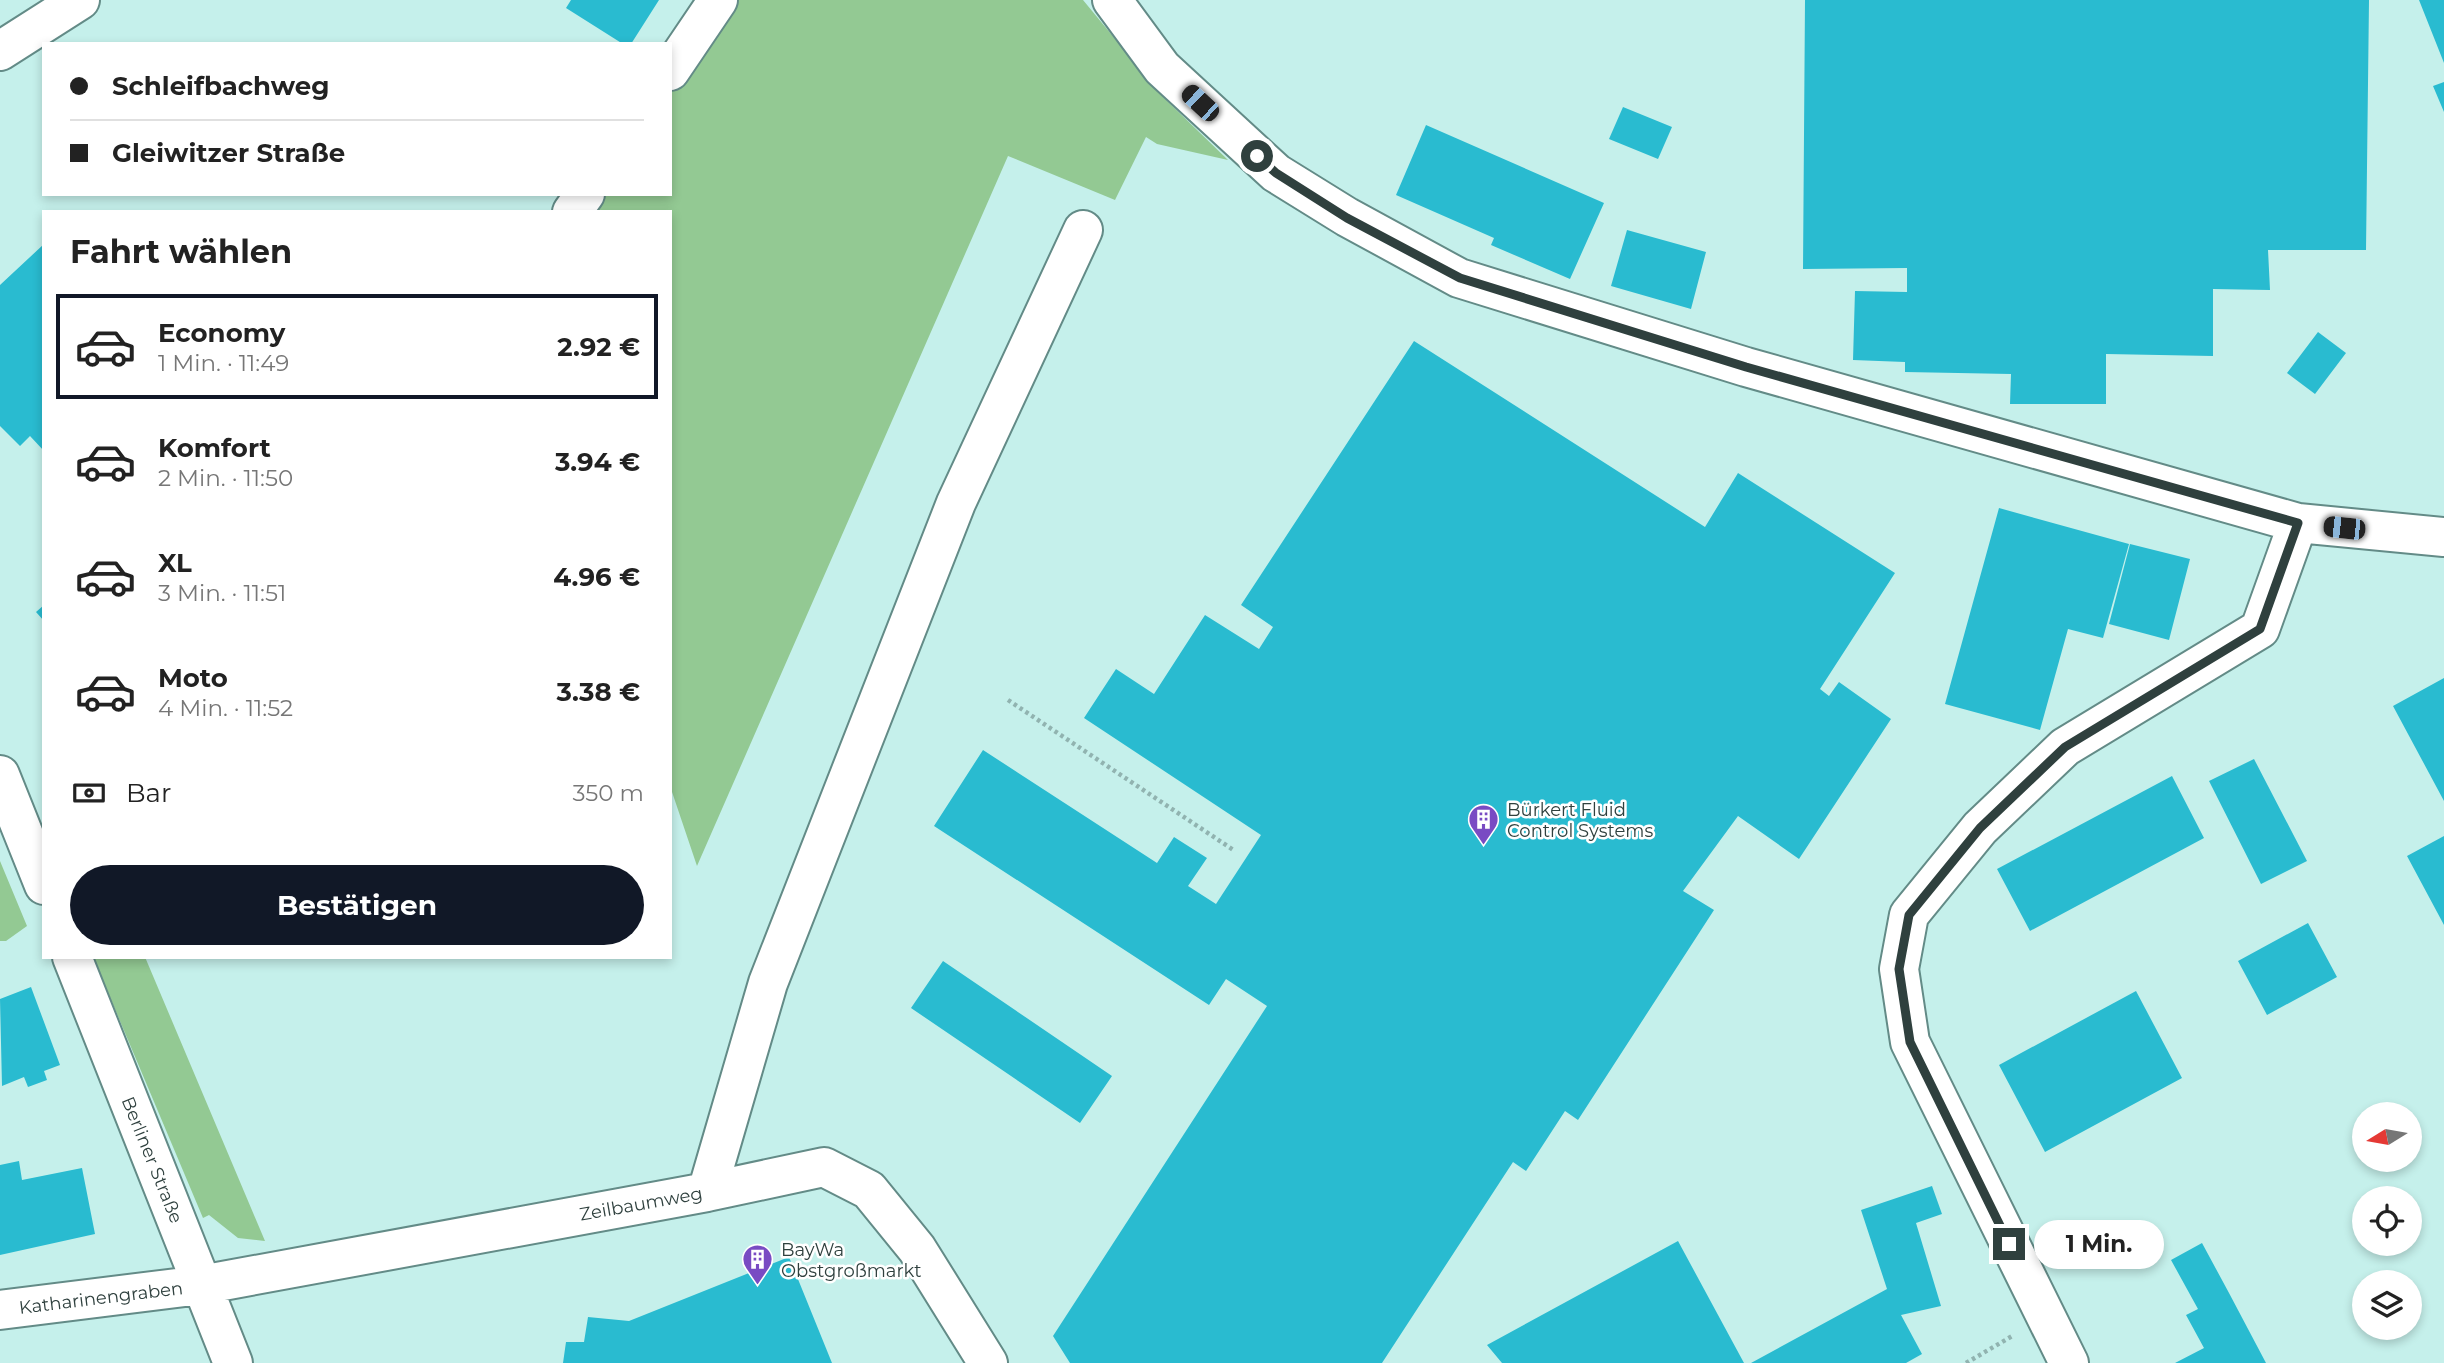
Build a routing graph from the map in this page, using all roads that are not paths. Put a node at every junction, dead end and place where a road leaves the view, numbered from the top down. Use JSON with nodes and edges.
{"nodes":[{"id":1,"x":79,"y":0,"type":"edge"},
{"id":2,"x":718,"y":0,"type":"edge"},
{"id":3,"x":1112,"y":0,"type":"edge"},
{"id":4,"x":0,"y":51,"type":"edge"},
{"id":5,"x":672,"y":68,"type":"edge"},
{"id":6,"x":1083,"y":230,"type":"dead end"},
{"id":7,"x":2298,"y":523,"type":"junction"},
{"id":8,"x":2444,"y":537,"type":"edge"},
{"id":9,"x":0,"y":775,"type":"edge"},
{"id":10,"x":31,"y":807,"type":"edge"},
{"id":11,"x":42,"y":873,"type":"edge"},
{"id":12,"x":73,"y":959,"type":"edge"},
{"id":13,"x":708,"y":1192,"type":"junction"},
{"id":14,"x":201,"y":1285,"type":"junction"},
{"id":15,"x":0,"y":1310,"type":"edge"},
{"id":16,"x":233,"y":1363,"type":"edge"},
{"id":17,"x":988,"y":1363,"type":"edge"},
{"id":18,"x":2069,"y":1363,"type":"edge"}],
"edges":[{"from":1,"to":4,"type":"street"},
{"from":2,"to":5,"type":"street"},
{"from":3,"to":7,"type":"street"},
{"from":6,"to":13,"type":"street"},
{"from":7,"to":8,"type":"street"},
{"from":7,"to":18,"type":"street"},
{"from":9,"to":10,"type":"street"},
{"from":10,"to":11,"type":"street"},
{"from":12,"to":14,"type":"street","name":"Berliner Straße"},
{"from":13,"to":14,"type":"street","name":"Zeilbaumweg"},
{"from":13,"to":17,"type":"street","name":"Zeilbaumweg"},
{"from":14,"to":15,"type":"street","name":"Katharinengraben"},
{"from":14,"to":16,"type":"street","name":"Berliner Straße"}]}
